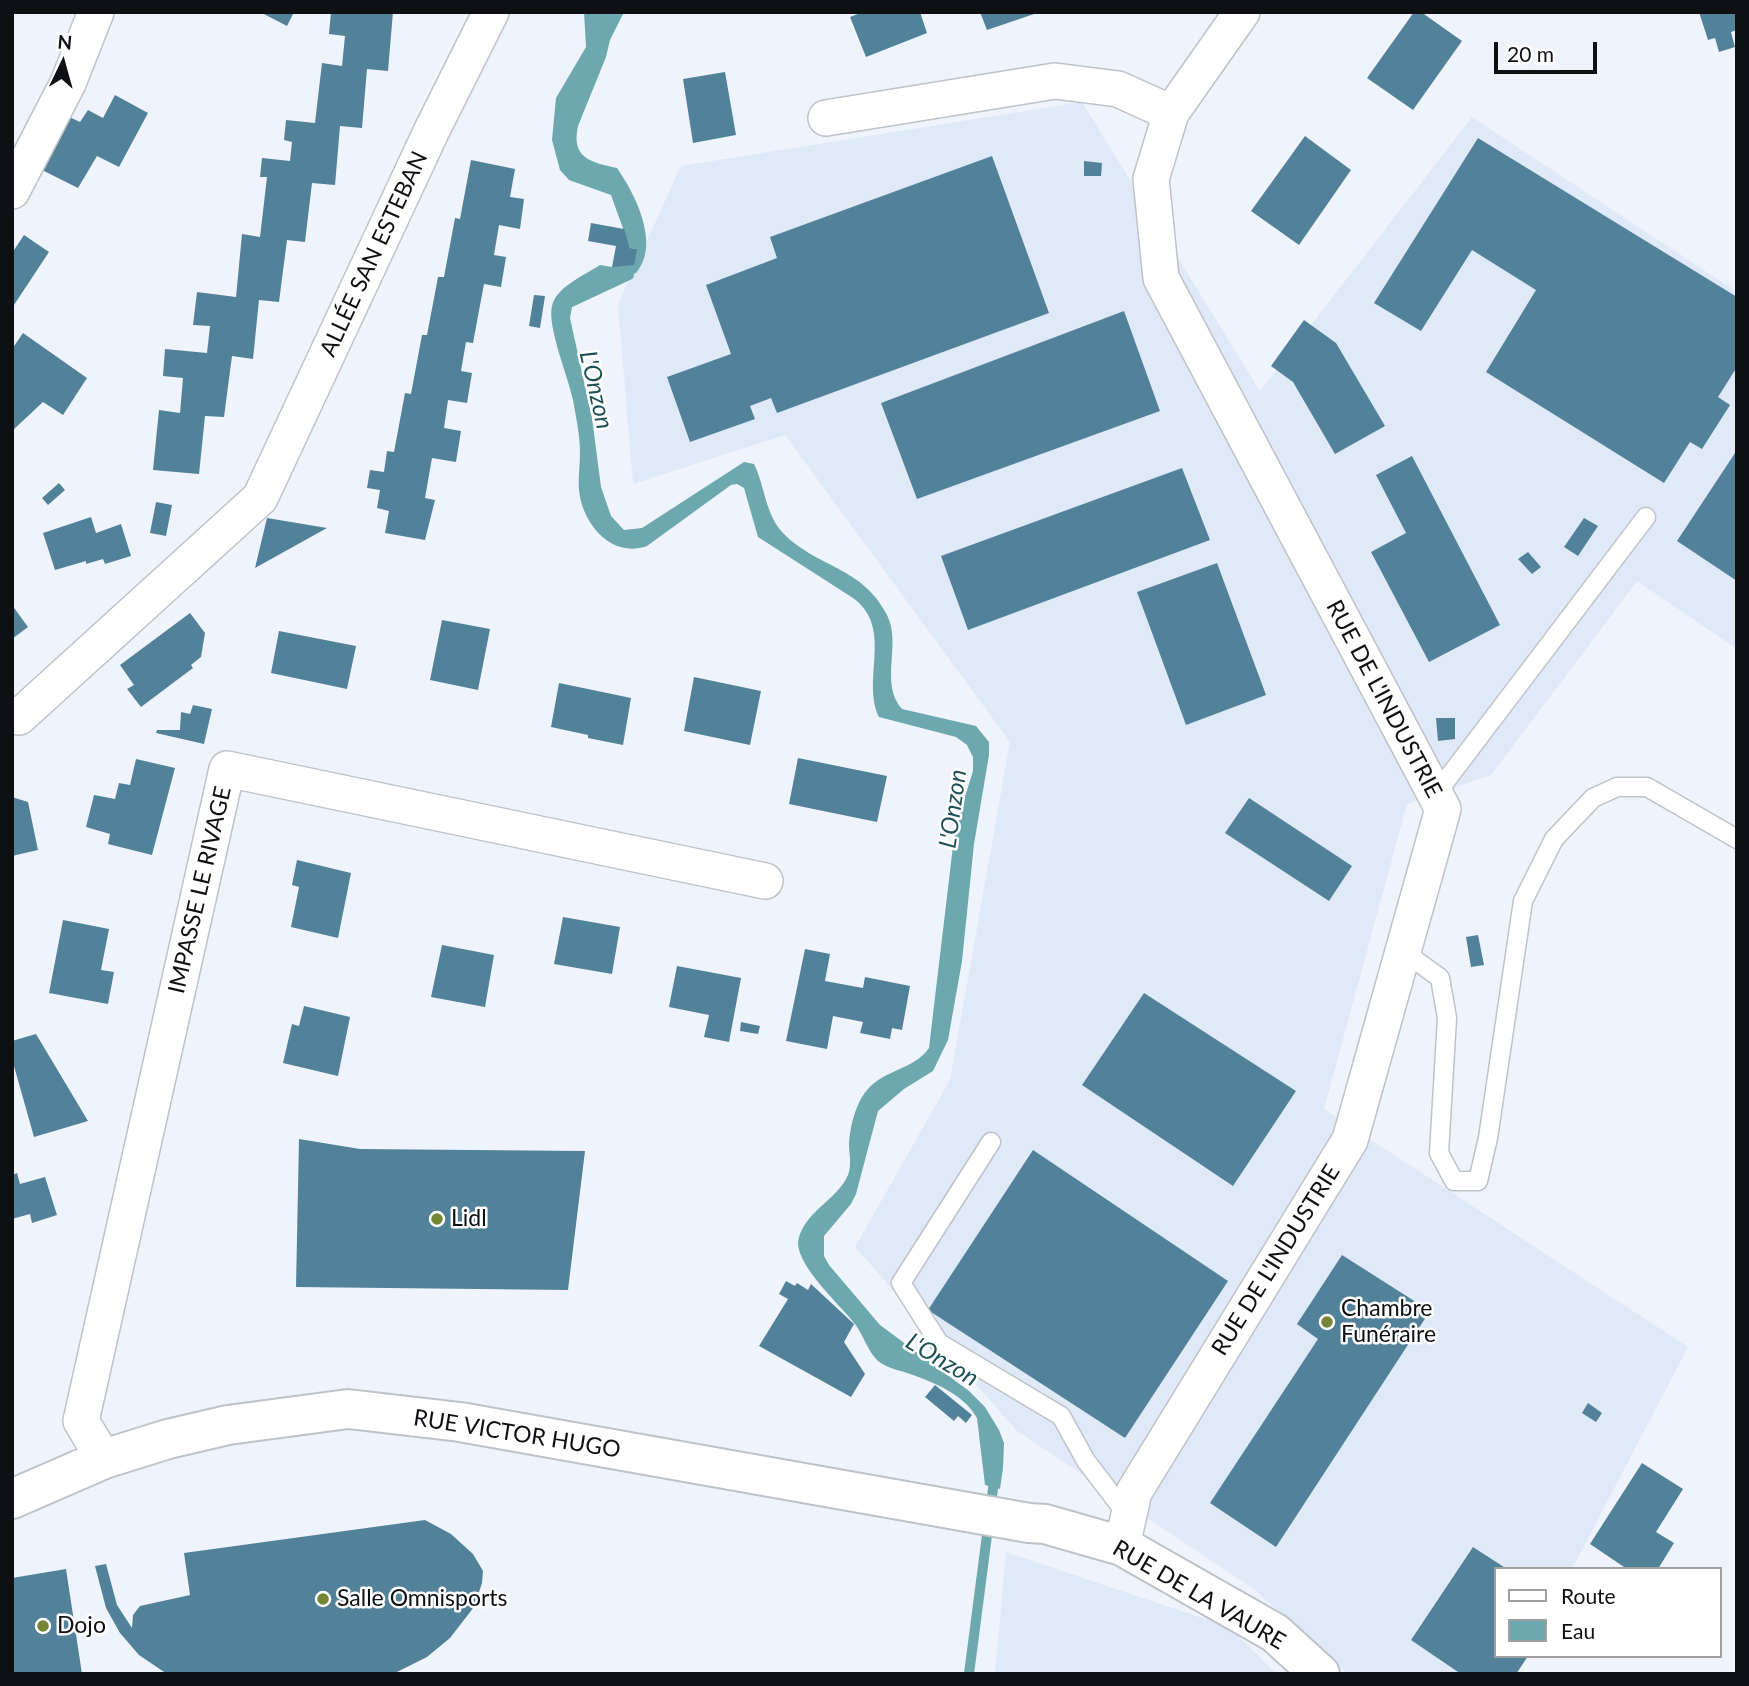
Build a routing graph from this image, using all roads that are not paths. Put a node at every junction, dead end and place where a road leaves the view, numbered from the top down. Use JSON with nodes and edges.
{"nodes":[{"id":1,"x":96,"y":12,"type":"edge"},
{"id":2,"x":491,"y":12,"type":"edge"},
{"id":3,"x":1242,"y":12,"type":"edge"},
{"id":4,"x":1171,"y":113,"type":"junction"},
{"id":5,"x":826,"y":118,"type":"dead end"},
{"id":6,"x":12,"y":191,"type":"edge"},
{"id":7,"x":1646,"y":517,"type":"dead end"},
{"id":8,"x":19,"y":717,"type":"dead end"},
{"id":9,"x":1435,"y":795,"type":"junction"},
{"id":10,"x":1737,"y":839,"type":"edge"},
{"id":11,"x":765,"y":881,"type":"dead end"},
{"id":12,"x":1404,"y":951,"type":"junction"},
{"id":13,"x":991,"y":1142,"type":"dead end"},
{"id":14,"x":104,"y":1459,"type":"junction"},
{"id":15,"x":12,"y":1499,"type":"edge"},
{"id":16,"x":1029,"y":1523,"type":"joint"},
{"id":17,"x":1125,"y":1531,"type":"junction"},
{"id":18,"x":1320,"y":1674,"type":"edge"}],
"edges":[{"from":1,"to":6,"type":"street"},
{"from":2,"to":8,"type":"street","name":"ALLÉE SAN ESTEBAN"},
{"from":3,"to":4,"type":"street","name":"RUE DE L'INDUSTRIE"},
{"from":4,"to":5,"type":"street"},
{"from":4,"to":9,"type":"street","name":"RUE DE L'INDUSTRIE"},
{"from":7,"to":9,"type":"lane"},
{"from":9,"to":12,"type":"street","name":"RUE DE L'INDUSTRIE"},
{"from":10,"to":12,"type":"lane"},
{"from":11,"to":14,"type":"street","name":"IMPASSE LE RIVAGE"},
{"from":12,"to":17,"type":"street","name":"RUE DE L'INDUSTRIE"},
{"from":13,"to":17,"type":"lane"},
{"from":14,"to":15,"type":"main road","name":"RUE VICTOR HUGO"},
{"from":14,"to":16,"type":"main road","name":"RUE VICTOR HUGO"},
{"from":16,"to":17,"type":"main road","name":"RUE DE LA VAURE"},
{"from":17,"to":18,"type":"main road","name":"RUE DE LA VAURE"}]}
